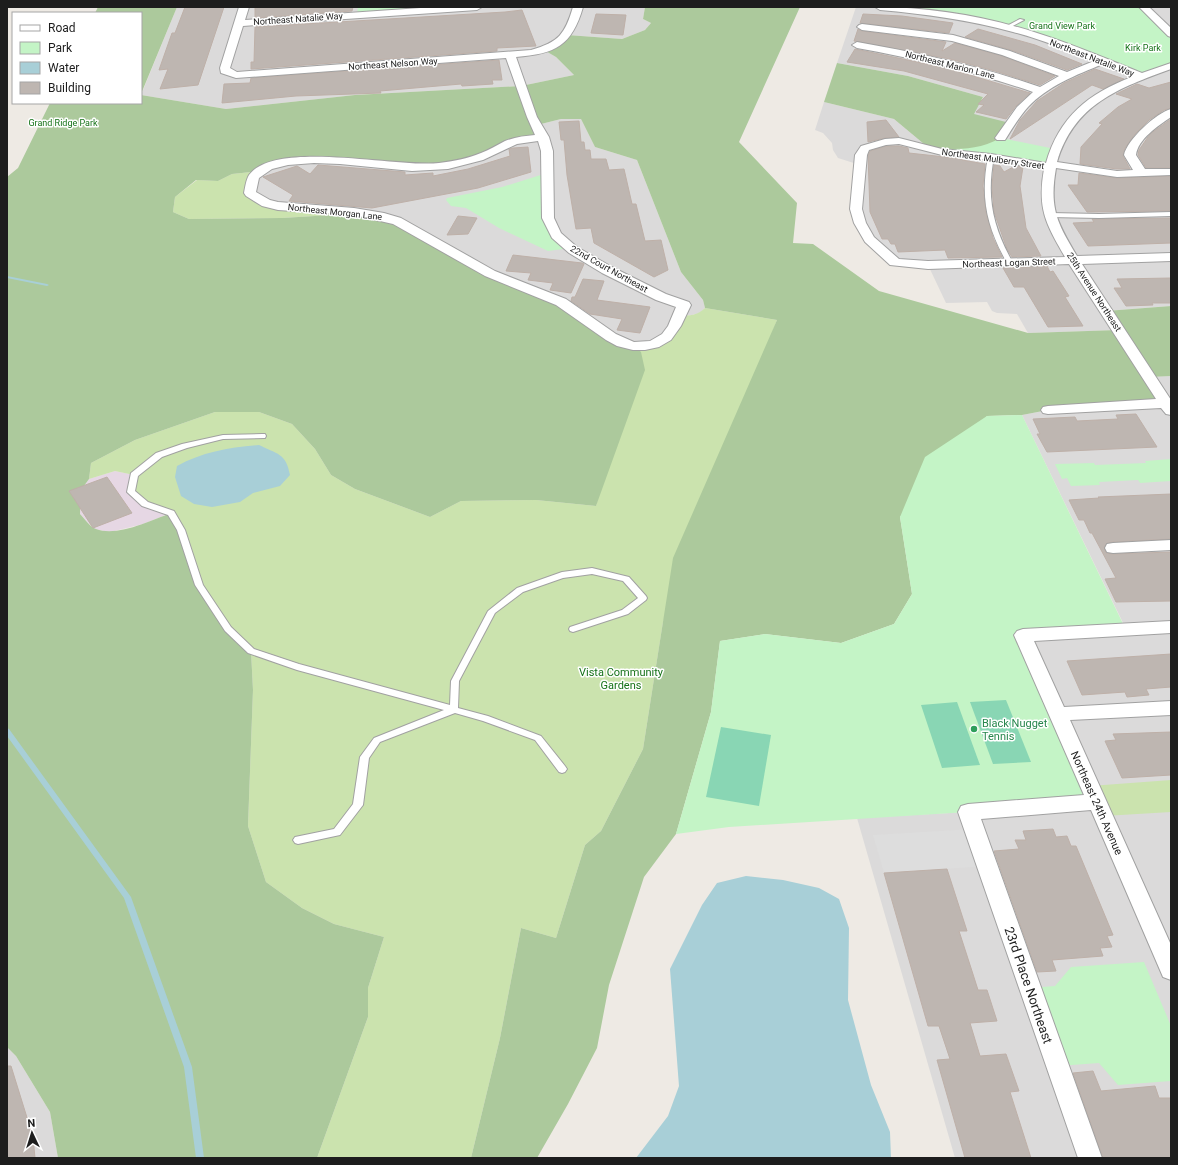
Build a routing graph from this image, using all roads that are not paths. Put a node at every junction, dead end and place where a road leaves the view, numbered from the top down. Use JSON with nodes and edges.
{"nodes":[{"id":1,"x":244,"y":7,"type":"edge"},
{"id":2,"x":477,"y":7,"type":"edge"},
{"id":3,"x":578,"y":7,"type":"edge"},
{"id":4,"x":880,"y":7,"type":"edge"},
{"id":5,"x":1144,"y":7,"type":"edge"},
{"id":6,"x":972,"y":20,"type":"junction"},
{"id":7,"x":1022,"y":20,"type":"dead end"},
{"id":8,"x":239,"y":23,"type":"junction"},
{"id":9,"x":862,"y":27,"type":"dead end"},
{"id":10,"x":1005,"y":28,"type":"junction"},
{"id":11,"x":1171,"y":34,"type":"edge"},
{"id":12,"x":953,"y":38,"type":"junction"},
{"id":13,"x":857,"y":45,"type":"dead end"},
{"id":14,"x":510,"y":56,"type":"junction"},
{"id":15,"x":930,"y":59,"type":"junction"},
{"id":16,"x":1102,"y":61,"type":"junction"},
{"id":17,"x":1171,"y":66,"type":"edge"},
{"id":18,"x":1067,"y":75,"type":"junction"},
{"id":19,"x":1140,"y":76,"type":"junction"},
{"id":20,"x":1041,"y":91,"type":"junction"},
{"id":21,"x":1171,"y":112,"type":"edge"},
{"id":22,"x":543,"y":137,"type":"junction"},
{"id":23,"x":1001,"y":138,"type":"dead end"},
{"id":24,"x":991,"y":157,"type":"junction"},
{"id":25,"x":1051,"y":165,"type":"junction"},
{"id":26,"x":1171,"y":172,"type":"edge"},
{"id":27,"x":1142,"y":174,"type":"junction"},
{"id":28,"x":1171,"y":214,"type":"edge"},
{"id":29,"x":1050,"y":215,"type":"junction"},
{"id":30,"x":1171,"y":258,"type":"edge"},
{"id":31,"x":1072,"y":260,"type":"junction"},
{"id":32,"x":895,"y":262,"type":"joint"},
{"id":33,"x":1010,"y":263,"type":"junction"},
{"id":34,"x":684,"y":305,"type":"joint"},
{"id":35,"x":1168,"y":407,"type":"edge"},
{"id":36,"x":1048,"y":410,"type":"dead end"},
{"id":37,"x":262,"y":436,"type":"dead end"},
{"id":38,"x":1171,"y":545,"type":"edge"},
{"id":39,"x":1113,"y":548,"type":"dead end"},
{"id":40,"x":1171,"y":627,"type":"edge"},
{"id":41,"x":573,"y":629,"type":"dead end"},
{"id":42,"x":1171,"y":708,"type":"edge"},
{"id":43,"x":454,"y":710,"type":"junction"},
{"id":44,"x":1057,"y":714,"type":"junction"},
{"id":45,"x":562,"y":769,"type":"dead end"},
{"id":46,"x":1097,"y":802,"type":"junction"},
{"id":47,"x":298,"y":840,"type":"dead end"},
{"id":48,"x":1171,"y":970,"type":"edge"},
{"id":49,"x":1090,"y":1158,"type":"edge"}],
"edges":[{"from":1,"to":8,"type":"street"},
{"from":2,"to":8,"type":"street","name":"Northeast Natalie Way"},
{"from":3,"to":14,"type":"street","name":"Northeast Nelson Way"},
{"from":4,"to":6,"type":"street","name":"Northeast Natalie Way"},
{"from":5,"to":11,"type":"street"},
{"from":6,"to":10,"type":"street","name":"Northeast Natalie Way"},
{"from":6,"to":12,"type":"street"},
{"from":7,"to":10,"type":"lane"},
{"from":8,"to":14,"type":"street","name":"Northeast Nelson Way"},
{"from":9,"to":12,"type":"street"},
{"from":10,"to":16,"type":"street","name":"Northeast Natalie Way"},
{"from":12,"to":15,"type":"street"},
{"from":12,"to":18,"type":"street"},
{"from":13,"to":15,"type":"street","name":"Northeast Marion Lane"},
{"from":14,"to":22,"type":"street","name":"22nd Court Northeast"},
{"from":15,"to":20,"type":"street","name":"Northeast Marion Lane"},
{"from":16,"to":18,"type":"street"},
{"from":16,"to":19,"type":"street","name":"Northeast Natalie Way"},
{"from":17,"to":19,"type":"street","name":"25th Avenue Northeast"},
{"from":18,"to":20,"type":"street"},
{"from":19,"to":25,"type":"street","name":"25th Avenue Northeast"},
{"from":20,"to":23,"type":"street"},
{"from":21,"to":27,"type":"street"},
{"from":22,"to":34,"type":"street","name":"22nd Court Northeast"},
{"from":22,"to":34,"type":"street","name":"Northeast Morgan Lane"},
{"from":24,"to":25,"type":"street","name":"Northeast Mulberry Street"},
{"from":24,"to":32,"type":"street","name":"Northeast Mulberry Street"},
{"from":24,"to":33,"type":"lane"},
{"from":25,"to":27,"type":"street","name":"Northeast Mulberry Street"},
{"from":25,"to":29,"type":"street","name":"25th Avenue Northeast"},
{"from":26,"to":27,"type":"street","name":"Northeast Mulberry Street"},
{"from":28,"to":29,"type":"lane"},
{"from":29,"to":31,"type":"street","name":"25th Avenue Northeast"},
{"from":30,"to":31,"type":"street","name":"Northeast Logan Street"},
{"from":31,"to":33,"type":"street","name":"Northeast Logan Street"},
{"from":31,"to":35,"type":"street","name":"25th Avenue Northeast"},
{"from":32,"to":33,"type":"street","name":"Northeast Logan Street"},
{"from":35,"to":36,"type":"street"},
{"from":37,"to":43,"type":"lane"},
{"from":38,"to":39,"type":"street"},
{"from":40,"to":44,"type":"street","name":"Northeast 24th Avenue"},
{"from":41,"to":43,"type":"lane"},
{"from":42,"to":44,"type":"street"},
{"from":43,"to":45,"type":"lane"},
{"from":43,"to":47,"type":"lane"},
{"from":44,"to":46,"type":"street","name":"Northeast 24th Avenue"},
{"from":46,"to":48,"type":"street","name":"Northeast 24th Avenue"},
{"from":46,"to":49,"type":"street","name":"23rd Place Northeast"}]}
